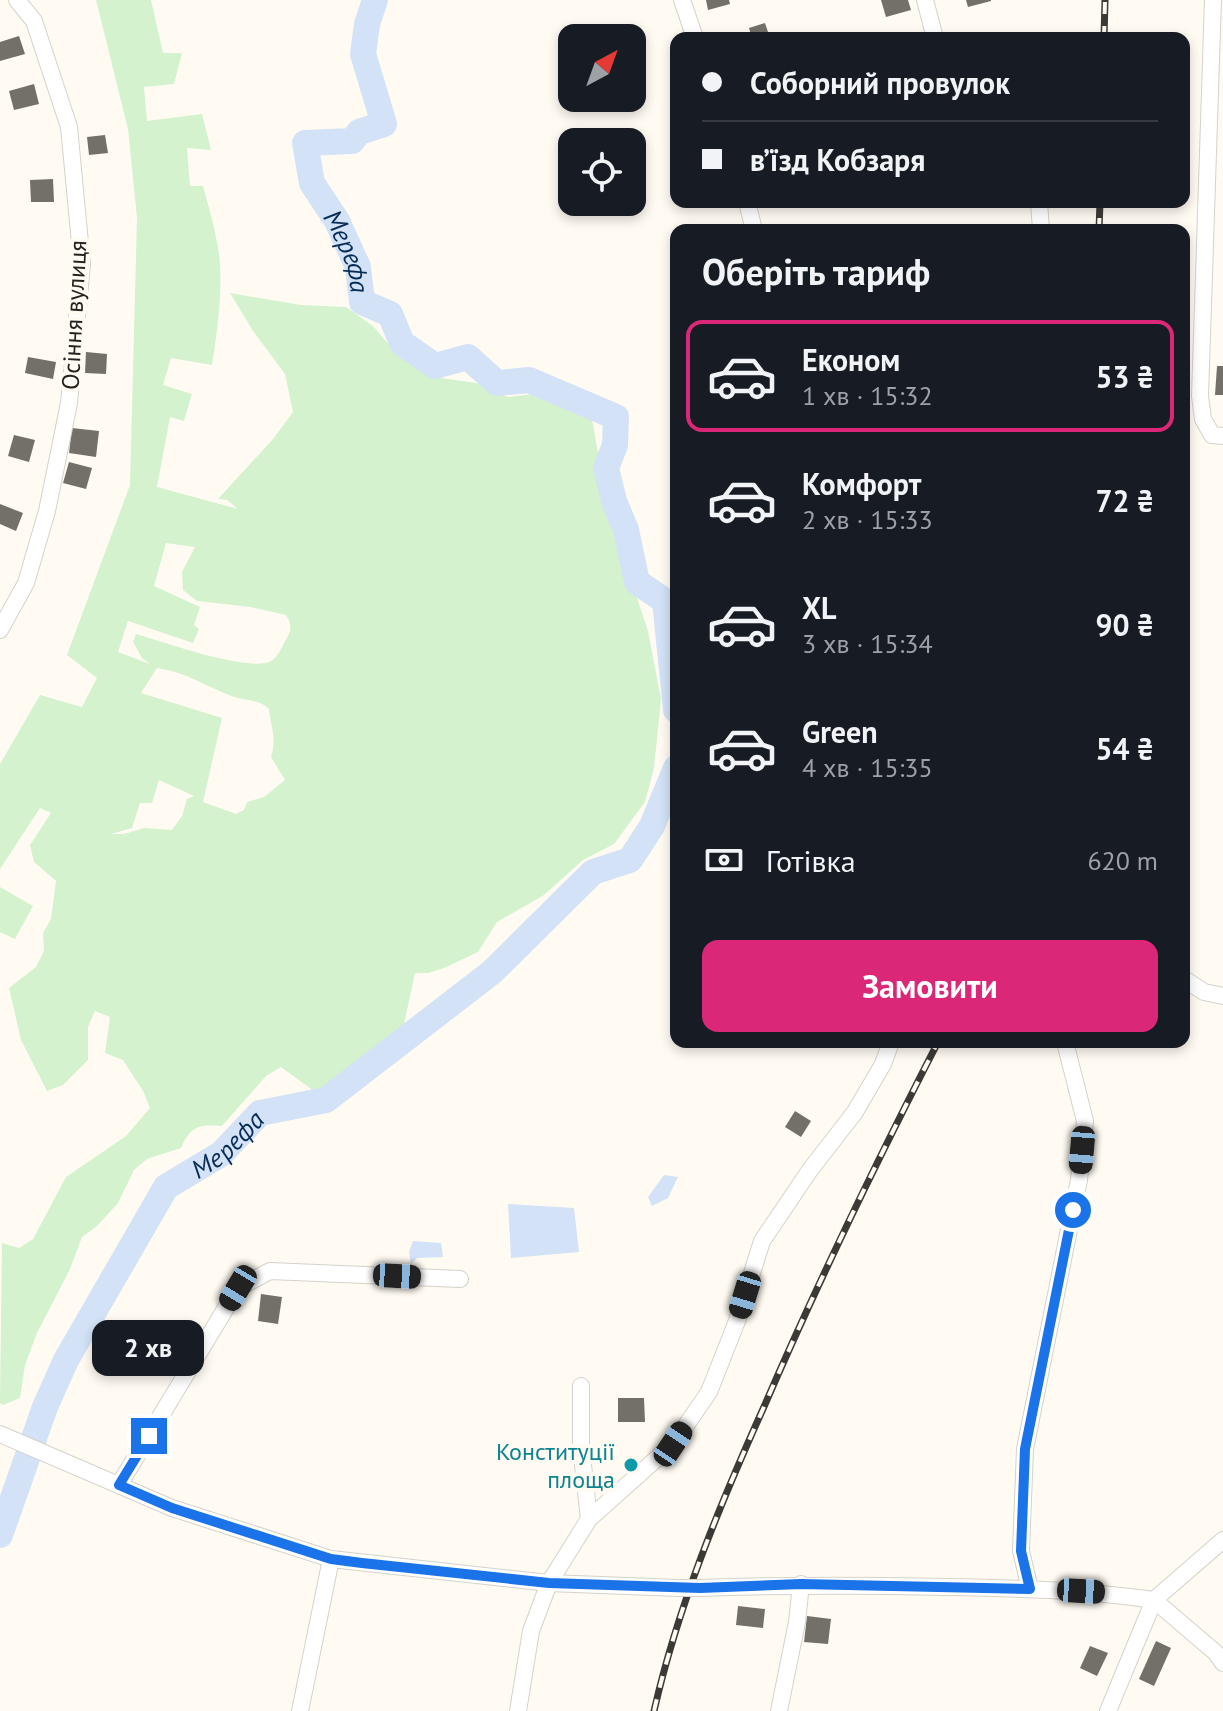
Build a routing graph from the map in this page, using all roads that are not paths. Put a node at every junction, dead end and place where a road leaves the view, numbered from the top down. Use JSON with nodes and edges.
{"nodes":[{"id":1,"x":17,"y":0,"type":"edge"},
{"id":2,"x":682,"y":0,"type":"edge"},
{"id":3,"x":925,"y":0,"type":"edge"},
{"id":4,"x":1213,"y":0,"type":"edge"},
{"id":5,"x":693,"y":32,"type":"edge"},
{"id":6,"x":933,"y":32,"type":"edge"},
{"id":7,"x":1223,"y":436,"type":"edge"},
{"id":8,"x":0,"y":630,"type":"edge"},
{"id":9,"x":1190,"y":983,"type":"edge"},
{"id":10,"x":1223,"y":996,"type":"edge"},
{"id":11,"x":889,"y":1048,"type":"edge"},
{"id":12,"x":1067,"y":1048,"type":"edge"},
{"id":13,"x":460,"y":1279,"type":"dead end"},
{"id":14,"x":581,"y":1386,"type":"dead end"},
{"id":15,"x":0,"y":1434,"type":"edge"},
{"id":16,"x":119,"y":1485,"type":"junction"},
{"id":17,"x":589,"y":1519,"type":"junction"},
{"id":18,"x":1223,"y":1540,"type":"edge"},
{"id":19,"x":331,"y":1559,"type":"junction"},
{"id":20,"x":549,"y":1583,"type":"junction"},
{"id":21,"x":801,"y":1584,"type":"junction"},
{"id":22,"x":1030,"y":1589,"type":"junction"},
{"id":23,"x":1154,"y":1600,"type":"junction"},
{"id":24,"x":1223,"y":1663,"type":"edge"},
{"id":25,"x":300,"y":1711,"type":"edge"},
{"id":26,"x":518,"y":1711,"type":"edge"},
{"id":27,"x":779,"y":1711,"type":"edge"},
{"id":28,"x":1108,"y":1711,"type":"edge"}],
"edges":[{"from":1,"to":8,"type":"street","name":"Осіння вулиця"},
{"from":2,"to":5,"type":"street"},
{"from":3,"to":6,"type":"street"},
{"from":4,"to":7,"type":"street"},
{"from":9,"to":10,"type":"street"},
{"from":11,"to":17,"type":"street"},
{"from":12,"to":22,"type":"street"},
{"from":13,"to":16,"type":"street"},
{"from":14,"to":17,"type":"street"},
{"from":15,"to":16,"type":"street"},
{"from":16,"to":19,"type":"street"},
{"from":17,"to":20,"type":"street"},
{"from":18,"to":23,"type":"street"},
{"from":19,"to":20,"type":"street"},
{"from":19,"to":25,"type":"street"},
{"from":20,"to":21,"type":"street","bridge":true},
{"from":20,"to":26,"type":"street"},
{"from":21,"to":22,"type":"street"},
{"from":21,"to":27,"type":"street"},
{"from":22,"to":23,"type":"street"},
{"from":23,"to":24,"type":"street"},
{"from":23,"to":28,"type":"street"}]}
